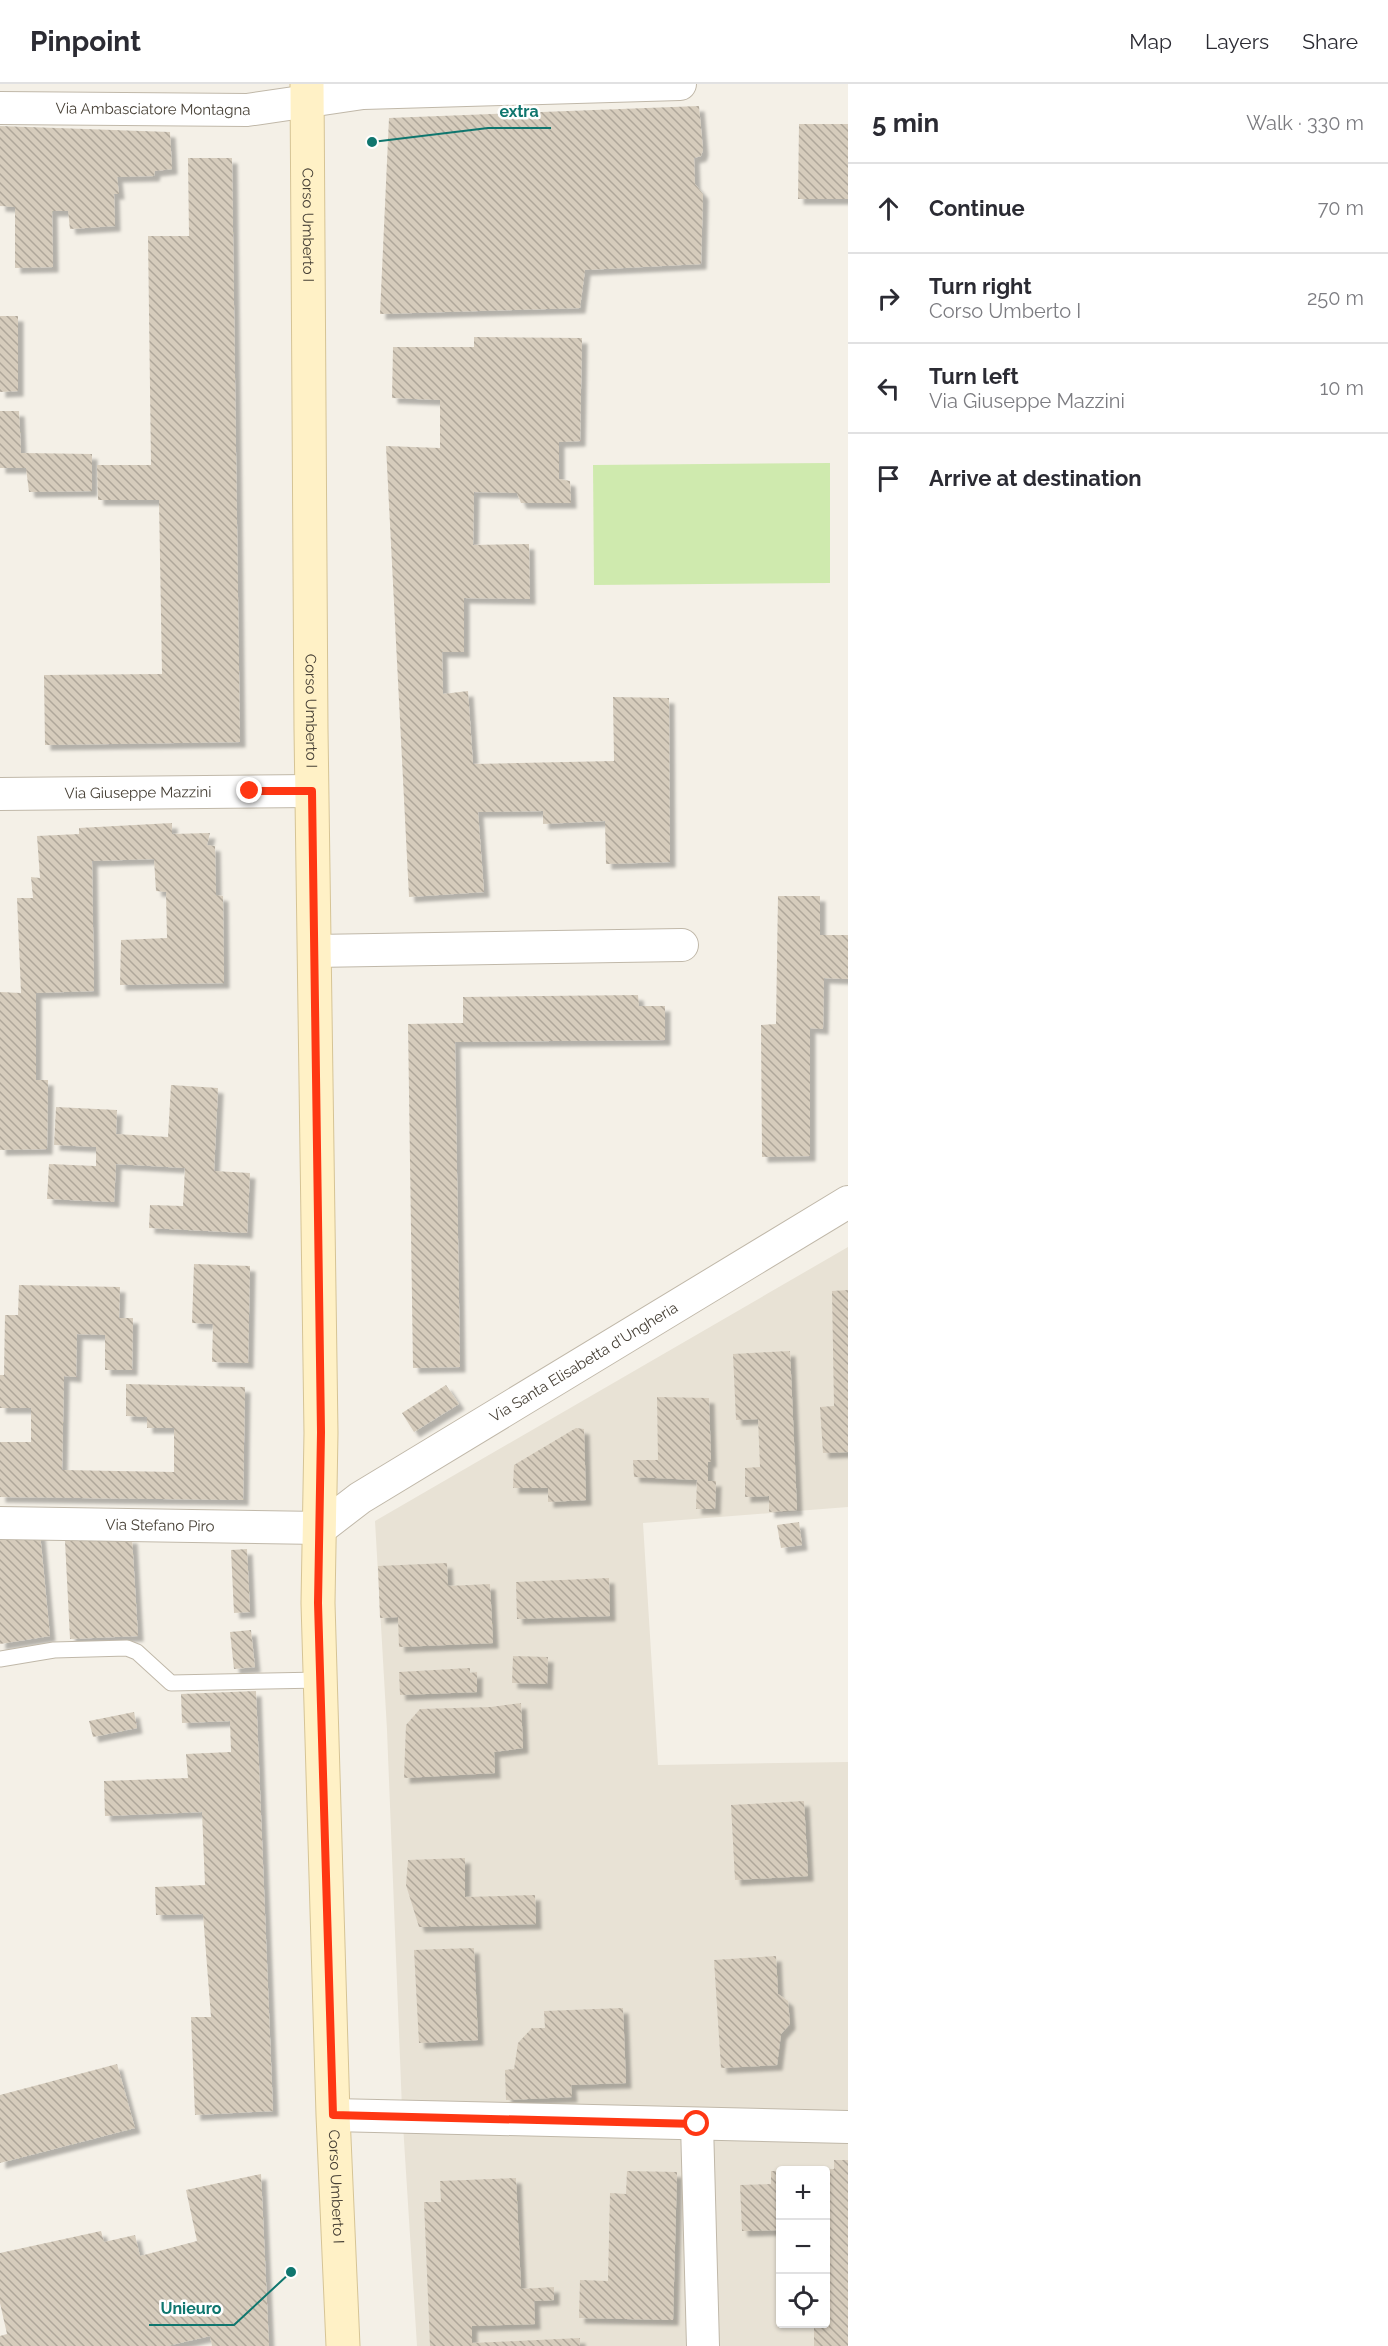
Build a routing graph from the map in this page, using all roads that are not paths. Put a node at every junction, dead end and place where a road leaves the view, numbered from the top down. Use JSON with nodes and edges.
{"nodes":[{"id":1,"x":680,"y":84,"type":"edge"},
{"id":2,"x":306,"y":93,"type":"edge"},
{"id":3,"x":0,"y":108,"type":"edge"},
{"id":4,"x":312,"y":791,"type":"junction"},
{"id":5,"x":0,"y":794,"type":"edge"},
{"id":6,"x":682,"y":945,"type":"dead end"},
{"id":7,"x":314,"y":951,"type":"junction"},
{"id":8,"x":848,"y":1202,"type":"edge"},
{"id":9,"x":0,"y":1523,"type":"edge"},
{"id":10,"x":321,"y":1528,"type":"junction"},
{"id":11,"x":0,"y":1659,"type":"edge"},
{"id":12,"x":321,"y":1680,"type":"junction"},
{"id":13,"x":333,"y":2115,"type":"junction"},
{"id":14,"x":697,"y":2124,"type":"junction"},
{"id":15,"x":848,"y":2127,"type":"edge"},
{"id":16,"x":343,"y":2346,"type":"edge"},
{"id":17,"x":703,"y":2346,"type":"edge"}],
"edges":[{"from":1,"to":2,"type":"street","name":"Via Ambasciatore Montagna"},
{"from":2,"to":3,"type":"street","name":"Via Ambasciatore Montagna"},
{"from":2,"to":4,"type":"street","name":"Corso Umberto I"},
{"from":4,"to":5,"type":"street","name":"Via Giuseppe Mazzini"},
{"from":4,"to":7,"type":"street","name":"Corso Umberto I"},
{"from":6,"to":7,"type":"street"},
{"from":7,"to":10,"type":"street","name":"Corso Umberto I"},
{"from":8,"to":10,"type":"street","name":"Via Santa Elisabetta d'Ungheria"},
{"from":9,"to":10,"type":"street","name":"Via Stefano Piro"},
{"from":10,"to":12,"type":"street","name":"Corso Umberto I"},
{"from":11,"to":12,"type":"lane"},
{"from":12,"to":13,"type":"street","name":"Corso Umberto I"},
{"from":13,"to":14,"type":"street"},
{"from":13,"to":16,"type":"street","name":"Corso Umberto I"},
{"from":14,"to":15,"type":"street"},
{"from":14,"to":17,"type":"street"}]}
